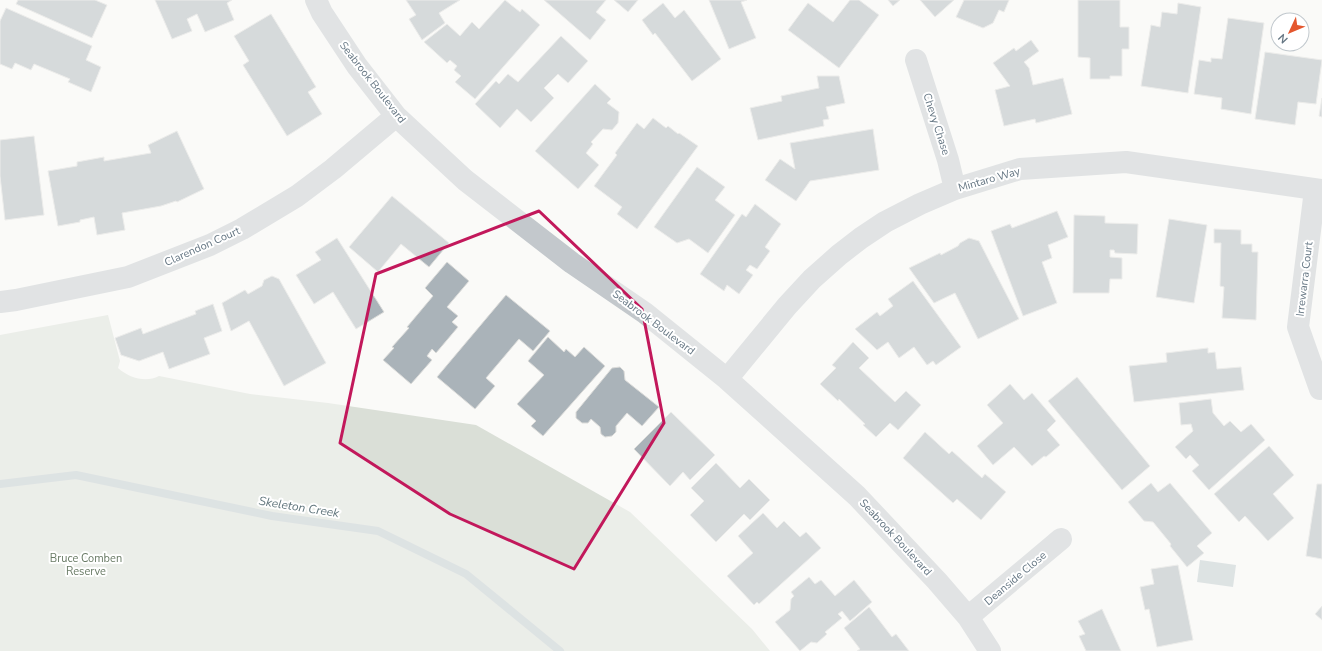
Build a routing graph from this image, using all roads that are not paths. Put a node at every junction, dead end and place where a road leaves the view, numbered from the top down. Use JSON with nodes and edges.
{"nodes":[{"id":1,"x":316,"y":0,"type":"edge"},
{"id":2,"x":916,"y":60,"type":"dead end"},
{"id":3,"x":396,"y":116,"type":"junction"},
{"id":4,"x":955,"y":189,"type":"junction"},
{"id":5,"x":1319,"y":190,"type":"edge"},
{"id":6,"x":0,"y":302,"type":"edge"},
{"id":7,"x":727,"y":379,"type":"junction"},
{"id":8,"x":1320,"y":389,"type":"dead end"},
{"id":9,"x":1061,"y":539,"type":"dead end"},
{"id":10,"x":968,"y":617,"type":"junction"},
{"id":11,"x":990,"y":651,"type":"edge"}],
"edges":[{"from":1,"to":3,"type":"street","name":"Seabrook Boulevard"},
{"from":2,"to":4,"type":"street","name":"Chevy Chase"},
{"from":3,"to":6,"type":"street","name":"Clarendon Court"},
{"from":3,"to":7,"type":"street","name":"Seabrook Boulevard"},
{"from":4,"to":5,"type":"street","name":"Mintaro Way"},
{"from":4,"to":7,"type":"street","name":"Mintaro Way"},
{"from":5,"to":8,"type":"street","name":"Irrewarra Court"},
{"from":7,"to":10,"type":"street","name":"Seabrook Boulevard"},
{"from":9,"to":10,"type":"street","name":"Deanside Close"},
{"from":10,"to":11,"type":"street","name":"Seabrook Boulevard"}]}
